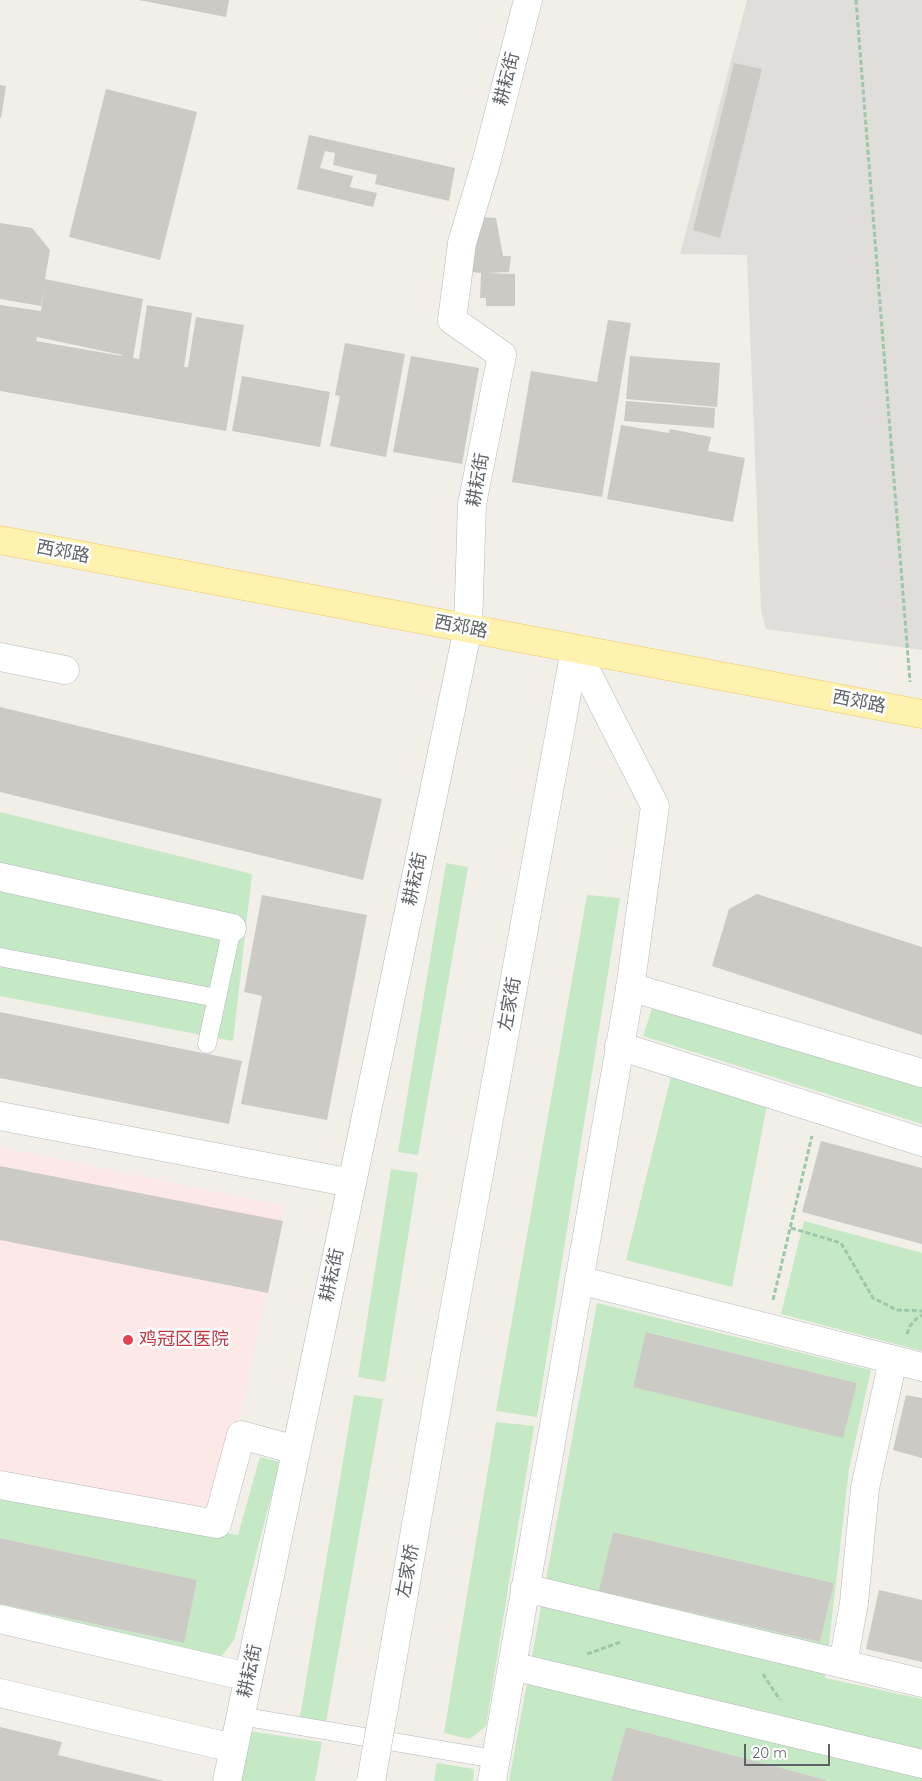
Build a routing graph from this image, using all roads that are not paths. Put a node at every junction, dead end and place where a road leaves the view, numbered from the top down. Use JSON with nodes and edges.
{"nodes":[{"id":1,"x":528,"y":0,"type":"edge"},
{"id":2,"x":0,"y":540,"type":"edge"},
{"id":3,"x":468,"y":628,"type":"junction"},
{"id":4,"x":574,"y":648,"type":"junction"},
{"id":5,"x":0,"y":657,"type":"edge"},
{"id":6,"x":65,"y":670,"type":"dead end"},
{"id":7,"x":917,"y":713,"type":"edge"},
{"id":8,"x":0,"y":877,"type":"edge"},
{"id":9,"x":232,"y":928,"type":"joint"},
{"id":10,"x":0,"y":957,"type":"edge"},
{"id":11,"x":630,"y":987,"type":"junction"},
{"id":12,"x":217,"y":998,"type":"junction"},
{"id":13,"x":207,"y":1044,"type":"dead end"},
{"id":14,"x":619,"y":1046,"type":"junction"},
{"id":15,"x":922,"y":1073,"type":"edge"},
{"id":16,"x":0,"y":1116,"type":"edge"},
{"id":17,"x":922,"y":1142,"type":"edge"},
{"id":18,"x":352,"y":1184,"type":"junction"},
{"id":19,"x":579,"y":1280,"type":"junction"},
{"id":20,"x":444,"y":1360,"type":"joint"},
{"id":21,"x":893,"y":1360,"type":"junction"},
{"id":22,"x":922,"y":1367,"type":"edge"},
{"id":23,"x":296,"y":1450,"type":"junction"},
{"id":24,"x":0,"y":1485,"type":"edge"},
{"id":25,"x":525,"y":1588,"type":"junction"},
{"id":26,"x":0,"y":1619,"type":"edge"},
{"id":27,"x":843,"y":1664,"type":"junction"},
{"id":28,"x":512,"y":1666,"type":"junction"},
{"id":29,"x":248,"y":1677,"type":"junction"},
{"id":30,"x":922,"y":1683,"type":"edge"},
{"id":31,"x":0,"y":1693,"type":"edge"},
{"id":32,"x":240,"y":1716,"type":"junction"},
{"id":33,"x":233,"y":1748,"type":"junction"},
{"id":34,"x":922,"y":1764,"type":"edge"},
{"id":35,"x":494,"y":1770,"type":"edge"},
{"id":36,"x":227,"y":1781,"type":"edge"},
{"id":37,"x":371,"y":1781,"type":"edge"}],
"edges":[{"from":1,"to":3,"type":"street","name":"耕耘街"},
{"from":2,"to":3,"type":"main road","name":"西郊路"},
{"from":3,"to":4,"type":"main road","name":"西郊路"},
{"from":3,"to":18,"type":"street","name":"耕耘街"},
{"from":4,"to":7,"type":"main road","name":"西郊路"},
{"from":4,"to":11,"type":"street"},
{"from":4,"to":20,"type":"street","name":"左家街"},
{"from":5,"to":6,"type":"street"},
{"from":8,"to":9,"type":"street"},
{"from":9,"to":12,"type":"lane"},
{"from":10,"to":12,"type":"lane"},
{"from":11,"to":14,"type":"street"},
{"from":11,"to":15,"type":"street"},
{"from":12,"to":13,"type":"lane"},
{"from":14,"to":17,"type":"street"},
{"from":14,"to":19,"type":"street"},
{"from":16,"to":18,"type":"street"},
{"from":18,"to":23,"type":"street","name":"耕耘街"},
{"from":19,"to":21,"type":"street"},
{"from":19,"to":25,"type":"street"},
{"from":20,"to":37,"type":"street","name":"左家桥","bridge":true},
{"from":21,"to":22,"type":"street"},
{"from":21,"to":27,"type":"street"},
{"from":23,"to":24,"type":"street"},
{"from":23,"to":29,"type":"street","name":"耕耘街"},
{"from":25,"to":27,"type":"street"},
{"from":25,"to":28,"type":"street"},
{"from":26,"to":29,"type":"street"},
{"from":27,"to":30,"type":"street"},
{"from":28,"to":34,"type":"street"},
{"from":28,"to":35,"type":"street"},
{"from":29,"to":32,"type":"street","name":"耕耘街"},
{"from":31,"to":33,"type":"street"},
{"from":32,"to":33,"type":"street","name":"耕耘街"},
{"from":32,"to":35,"type":"lane"},
{"from":33,"to":36,"type":"street","name":"耕耘街"}]}
